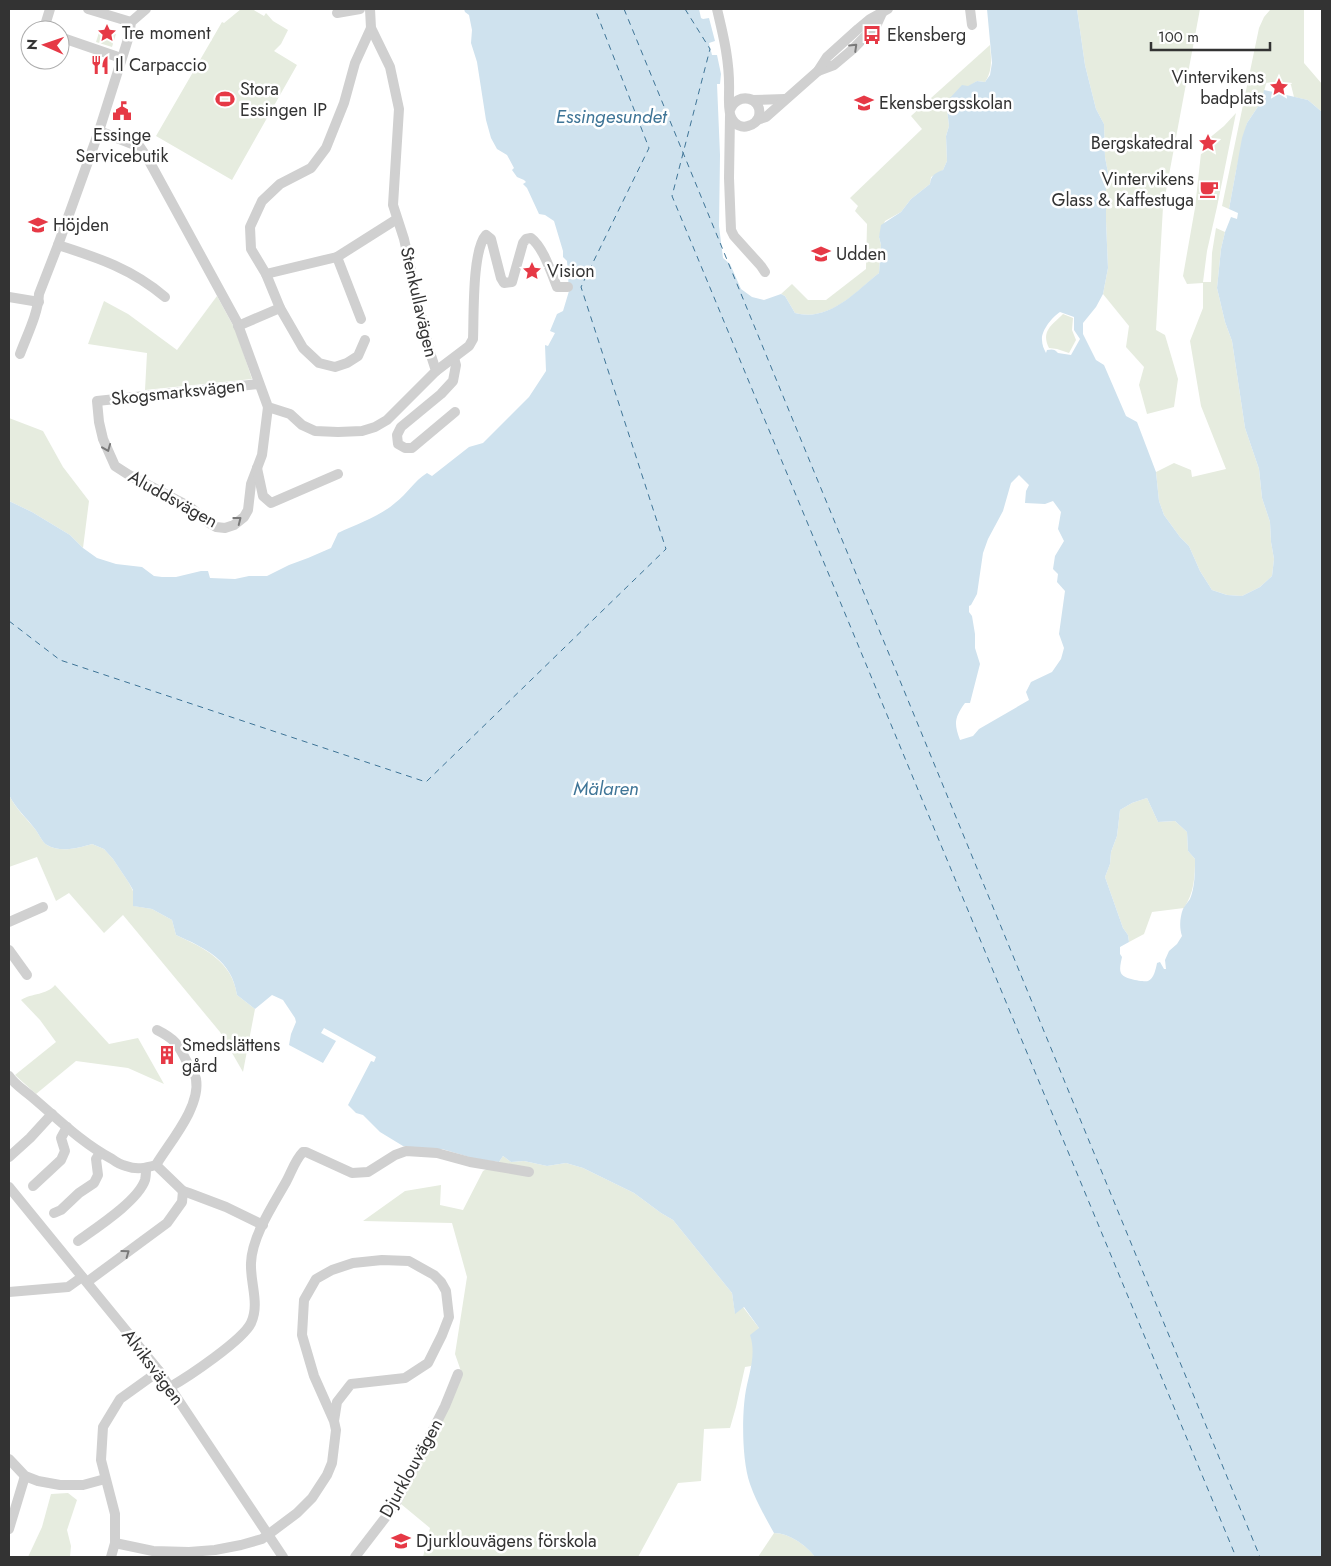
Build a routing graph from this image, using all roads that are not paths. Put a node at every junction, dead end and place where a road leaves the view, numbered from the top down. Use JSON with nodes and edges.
{"nodes":[{"id":1,"x":88,"y":9,"type":"edge"},
{"id":2,"x":146,"y":9,"type":"edge"},
{"id":3,"x":360,"y":9,"type":"edge"},
{"id":4,"x":370,"y":9,"type":"edge"},
{"id":5,"x":717,"y":9,"type":"edge"},
{"id":6,"x":970,"y":9,"type":"edge"},
{"id":7,"x":885,"y":11,"type":"edge"},
{"id":8,"x":337,"y":13,"type":"dead end"},
{"id":9,"x":130,"y":22,"type":"junction"},
{"id":10,"x":972,"y":25,"type":"dead end"},
{"id":11,"x":371,"y":28,"type":"junction"},
{"id":12,"x":70,"y":40,"type":"edge"},
{"id":13,"x":122,"y":58,"type":"junction"},
{"id":14,"x":730,"y":86,"type":"junction"},
{"id":15,"x":749,"y":99,"type":"junction"},
{"id":16,"x":785,"y":99,"type":"junction"},
{"id":17,"x":730,"y":112,"type":"junction"},
{"id":18,"x":757,"y":120,"type":"junction"},
{"id":19,"x":745,"y":127,"type":"junction"},
{"id":20,"x":99,"y":131,"type":"junction"},
{"id":21,"x":729,"y":140,"type":"junction"},
{"id":22,"x":397,"y":219,"type":"junction"},
{"id":23,"x":58,"y":245,"type":"junction"},
{"id":24,"x":336,"y":257,"type":"junction"},
{"id":25,"x":765,"y":272,"type":"dead end"},
{"id":26,"x":266,"y":274,"type":"junction"},
{"id":27,"x":568,"y":287,"type":"dead end"},
{"id":28,"x":165,"y":296,"type":"dead end"},
{"id":29,"x":9,"y":297,"type":"edge"},
{"id":30,"x":39,"y":302,"type":"junction"},
{"id":31,"x":280,"y":308,"type":"junction"},
{"id":32,"x":361,"y":319,"type":"dead end"},
{"id":33,"x":238,"y":326,"type":"junction"},
{"id":34,"x":364,"y":340,"type":"dead end"},
{"id":35,"x":20,"y":354,"type":"dead end"},
{"id":36,"x":454,"y":358,"type":"junction"},
{"id":37,"x":436,"y":371,"type":"junction"},
{"id":38,"x":259,"y":384,"type":"junction"},
{"id":39,"x":97,"y":401,"type":"joint"},
{"id":40,"x":268,"y":407,"type":"junction"},
{"id":41,"x":455,"y":412,"type":"dead end"},
{"id":42,"x":257,"y":467,"type":"junction"},
{"id":43,"x":338,"y":474,"type":"dead end"},
{"id":44,"x":43,"y":907,"type":"dead end"},
{"id":45,"x":9,"y":922,"type":"edge"},
{"id":46,"x":9,"y":950,"type":"edge"},
{"id":47,"x":27,"y":975,"type":"dead end"},
{"id":48,"x":157,"y":1030,"type":"dead end"},
{"id":49,"x":10,"y":1082,"type":"edge"},
{"id":50,"x":52,"y":1114,"type":"junction"},
{"id":51,"x":67,"y":1128,"type":"junction"},
{"id":52,"x":100,"y":1153,"type":"junction"},
{"id":53,"x":9,"y":1157,"type":"edge"},
{"id":54,"x":151,"y":1167,"type":"junction"},
{"id":55,"x":529,"y":1172,"type":"dead end"},
{"id":56,"x":33,"y":1186,"type":"dead end"},
{"id":57,"x":9,"y":1187,"type":"edge"},
{"id":58,"x":183,"y":1192,"type":"junction"},
{"id":59,"x":54,"y":1213,"type":"dead end"},
{"id":60,"x":263,"y":1225,"type":"junction"},
{"id":61,"x":78,"y":1241,"type":"dead end"},
{"id":62,"x":85,"y":1280,"type":"junction"},
{"id":63,"x":9,"y":1292,"type":"edge"},
{"id":64,"x":159,"y":1371,"type":"junction"},
{"id":65,"x":458,"y":1374,"type":"dead end"},
{"id":66,"x":170,"y":1387,"type":"junction"},
{"id":67,"x":334,"y":1421,"type":"junction"},
{"id":68,"x":9,"y":1459,"type":"edge"},
{"id":69,"x":26,"y":1476,"type":"junction"},
{"id":70,"x":105,"y":1479,"type":"junction"},
{"id":71,"x":9,"y":1529,"type":"edge"},
{"id":72,"x":269,"y":1534,"type":"junction"},
{"id":73,"x":115,"y":1543,"type":"junction"},
{"id":74,"x":111,"y":1557,"type":"edge"},
{"id":75,"x":283,"y":1557,"type":"edge"},
{"id":76,"x":355,"y":1557,"type":"edge"}],
"edges":[{"from":1,"to":9,"type":"street"},
{"from":2,"to":9,"type":"street"},
{"from":3,"to":8,"type":"street"},
{"from":4,"to":11,"type":"street","name":"Stenkullavägen"},
{"from":5,"to":14,"type":"street"},
{"from":6,"to":10,"type":"street"},
{"from":7,"to":16,"type":"street"},
{"from":9,"to":13,"type":"street"},
{"from":11,"to":22,"type":"street","name":"Stenkullavägen"},
{"from":11,"to":26,"type":"street"},
{"from":12,"to":13,"type":"street"},
{"from":13,"to":20,"type":"street"},
{"from":14,"to":15,"type":"street"},
{"from":14,"to":17,"type":"street"},
{"from":15,"to":16,"type":"street"},
{"from":15,"to":17,"type":"street"},
{"from":15,"to":18,"type":"street"},
{"from":16,"to":18,"type":"street"},
{"from":17,"to":19,"type":"street"},
{"from":17,"to":21,"type":"street"},
{"from":18,"to":19,"type":"street"},
{"from":19,"to":21,"type":"street"},
{"from":20,"to":23,"type":"street"},
{"from":20,"to":33,"type":"street"},
{"from":21,"to":25,"type":"street"},
{"from":22,"to":24,"type":"street"},
{"from":22,"to":37,"type":"street","name":"Stenkullavägen"},
{"from":23,"to":28,"type":"street"},
{"from":23,"to":30,"type":"street"},
{"from":24,"to":26,"type":"street"},
{"from":24,"to":32,"type":"street"},
{"from":26,"to":31,"type":"street"},
{"from":27,"to":36,"type":"street"},
{"from":29,"to":30,"type":"street"},
{"from":30,"to":35,"type":"street"},
{"from":31,"to":33,"type":"street"},
{"from":31,"to":34,"type":"street"},
{"from":33,"to":38,"type":"street"},
{"from":36,"to":37,"type":"street"},
{"from":36,"to":41,"type":"street"},
{"from":37,"to":40,"type":"street","name":"Stenkullavägen"},
{"from":38,"to":39,"type":"street","name":"Skogsmarksvägen"},
{"from":38,"to":40,"type":"street"},
{"from":39,"to":42,"type":"street","name":"Aluddsvägen","one_way":true},
{"from":40,"to":42,"type":"street","name":"Aluddsvägen"},
{"from":42,"to":43,"type":"street"},
{"from":44,"to":45,"type":"street"},
{"from":46,"to":47,"type":"street"},
{"from":48,"to":54,"type":"street"},
{"from":49,"to":50,"type":"street"},
{"from":50,"to":51,"type":"street"},
{"from":50,"to":53,"type":"street"},
{"from":51,"to":52,"type":"street"},
{"from":51,"to":56,"type":"street"},
{"from":52,"to":54,"type":"street"},
{"from":52,"to":59,"type":"street"},
{"from":54,"to":58,"type":"street"},
{"from":54,"to":61,"type":"street"},
{"from":55,"to":60,"type":"street"},
{"from":57,"to":62,"type":"street","name":"Alviksvägen"},
{"from":58,"to":60,"type":"street"},
{"from":62,"to":58,"type":"street","one_way":true},
{"from":60,"to":66,"type":"street"},
{"from":62,"to":63,"type":"street"},
{"from":62,"to":64,"type":"street","name":"Alviksvägen"},
{"from":64,"to":66,"type":"street","name":"Alviksvägen"},
{"from":64,"to":70,"type":"street"},
{"from":65,"to":76,"type":"street","name":"Djurklouvägen"},
{"from":66,"to":72,"type":"street","name":"Alviksvägen"},
{"from":67,"to":67,"type":"street"},
{"from":67,"to":72,"type":"street"},
{"from":68,"to":69,"type":"street"},
{"from":69,"to":70,"type":"street"},
{"from":69,"to":71,"type":"street"},
{"from":70,"to":73,"type":"street"},
{"from":72,"to":73,"type":"street"},
{"from":72,"to":75,"type":"street","name":"Alviksvägen"},
{"from":73,"to":74,"type":"street"}]}
